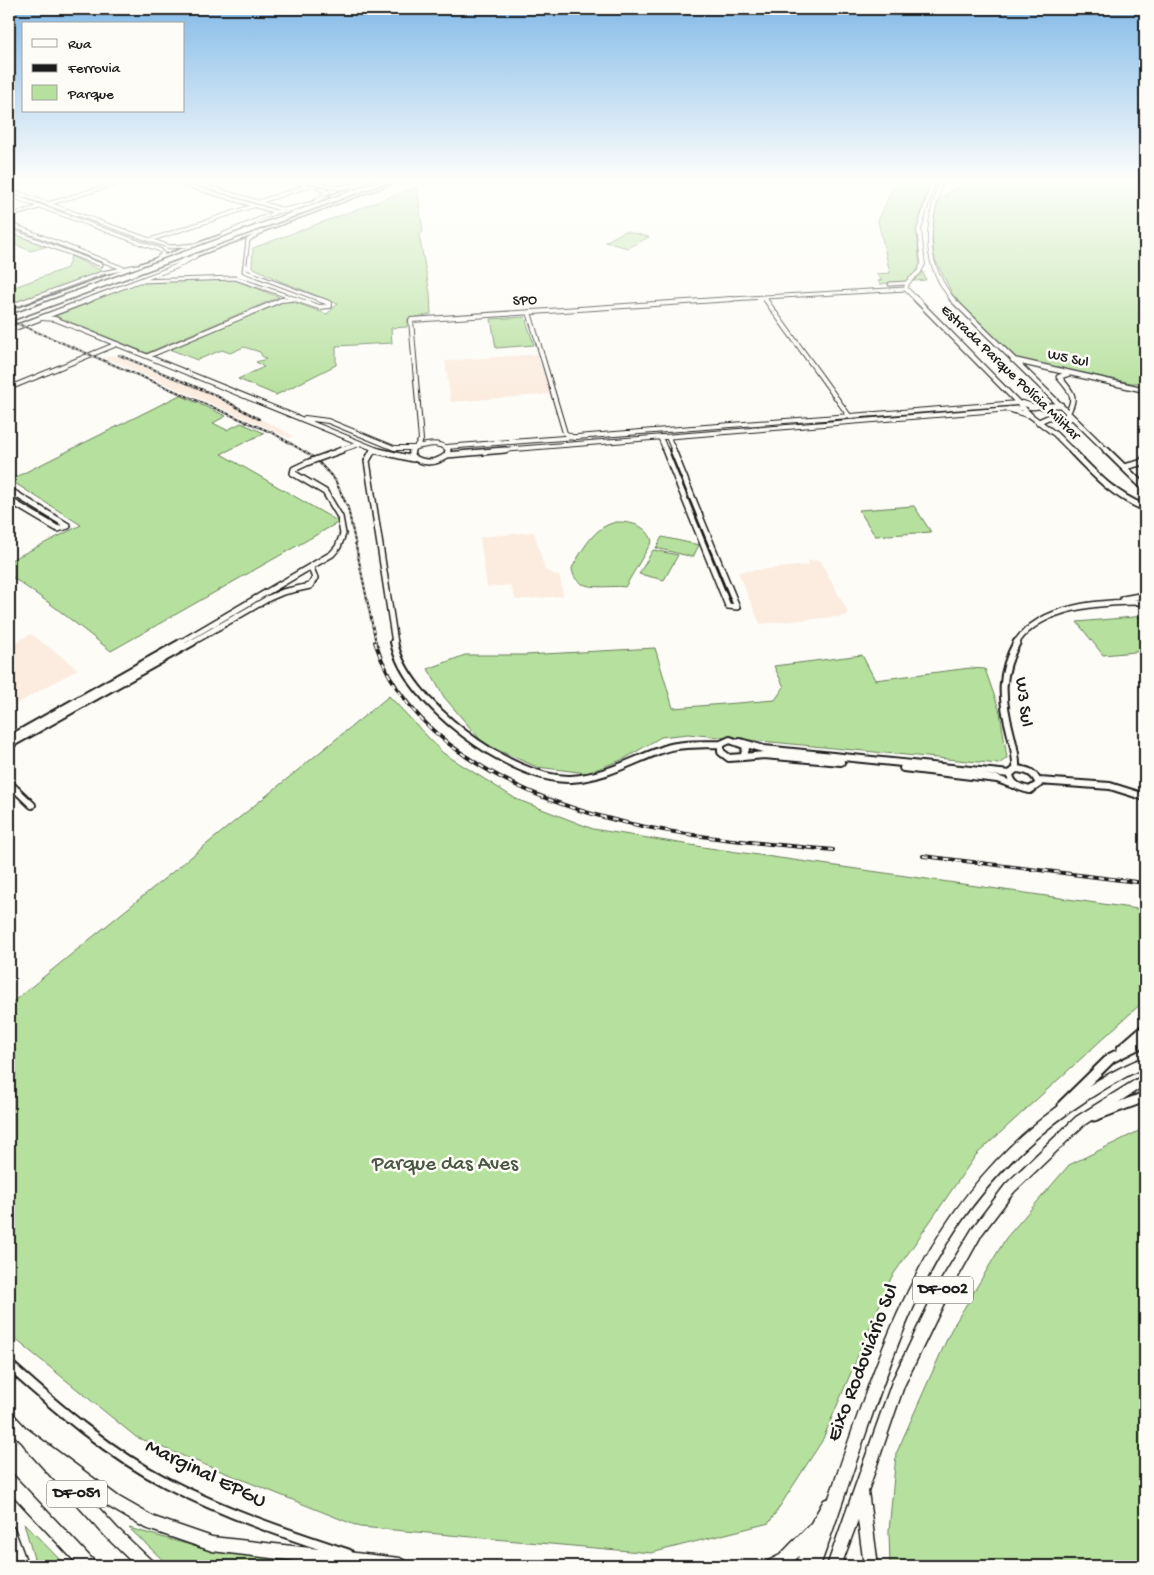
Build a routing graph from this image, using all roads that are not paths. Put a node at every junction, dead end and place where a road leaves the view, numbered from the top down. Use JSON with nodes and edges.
{"nodes":[{"id":1,"x":72,"y":254,"type":"edge"},
{"id":2,"x":83,"y":254,"type":"edge"},
{"id":3,"x":162,"y":254,"type":"edge"},
{"id":4,"x":172,"y":254,"type":"edge"},
{"id":5,"x":202,"y":254,"type":"edge"},
{"id":6,"x":246,"y":254,"type":"edge"},
{"id":7,"x":920,"y":254,"type":"edge"},
{"id":8,"x":929,"y":254,"type":"edge"},
{"id":9,"x":195,"y":256,"type":"junction"},
{"id":10,"x":157,"y":259,"type":"junction"},
{"id":11,"x":110,"y":264,"type":"junction"},
{"id":12,"x":105,"y":266,"type":"junction"},
{"id":13,"x":137,"y":266,"type":"junction"},
{"id":14,"x":123,"y":269,"type":"junction"},
{"id":15,"x":102,"y":273,"type":"junction"},
{"id":16,"x":140,"y":281,"type":"junction"},
{"id":17,"x":900,"y":283,"type":"junction"},
{"id":18,"x":907,"y":283,"type":"junction"},
{"id":19,"x":885,"y":284,"type":"dead end"},
{"id":20,"x":897,"y":288,"type":"junction"},
{"id":21,"x":906,"y":289,"type":"junction"},
{"id":22,"x":296,"y":291,"type":"junction"},
{"id":23,"x":282,"y":297,"type":"junction"},
{"id":24,"x":764,"y":297,"type":"junction"},
{"id":25,"x":33,"y":304,"type":"junction"},
{"id":26,"x":9,"y":307,"type":"edge"},
{"id":27,"x":47,"y":310,"type":"junction"},
{"id":28,"x":529,"y":312,"type":"junction"},
{"id":29,"x":9,"y":313,"type":"edge"},
{"id":30,"x":54,"y":316,"type":"junction"},
{"id":31,"x":9,"y":325,"type":"edge"},
{"id":32,"x":9,"y":330,"type":"edge"},
{"id":33,"x":117,"y":344,"type":"junction"},
{"id":34,"x":148,"y":356,"type":"junction"},
{"id":35,"x":1013,"y":360,"type":"junction"},
{"id":36,"x":1033,"y":364,"type":"junction"},
{"id":37,"x":988,"y":371,"type":"junction"},
{"id":38,"x":1073,"y":373,"type":"junction"},
{"id":39,"x":1027,"y":374,"type":"junction"},
{"id":40,"x":1118,"y":383,"type":"junction"},
{"id":41,"x":1145,"y":386,"type":"edge"},
{"id":42,"x":9,"y":388,"type":"edge"},
{"id":43,"x":1145,"y":390,"type":"edge"},
{"id":44,"x":1018,"y":403,"type":"junction"},
{"id":45,"x":1073,"y":404,"type":"junction"},
{"id":46,"x":1060,"y":406,"type":"junction"},
{"id":47,"x":1035,"y":407,"type":"junction"},
{"id":48,"x":1023,"y":408,"type":"junction"},
{"id":49,"x":1008,"y":409,"type":"junction"},
{"id":50,"x":918,"y":411,"type":"junction"},
{"id":51,"x":878,"y":414,"type":"junction"},
{"id":52,"x":1067,"y":414,"type":"junction"},
{"id":53,"x":850,"y":416,"type":"junction"},
{"id":54,"x":923,"y":416,"type":"junction"},
{"id":55,"x":1031,"y":416,"type":"junction"},
{"id":56,"x":299,"y":417,"type":"junction"},
{"id":57,"x":1072,"y":418,"type":"junction"},
{"id":58,"x":800,"y":420,"type":"junction"},
{"id":59,"x":883,"y":420,"type":"junction"},
{"id":60,"x":1038,"y":422,"type":"junction"},
{"id":61,"x":334,"y":423,"type":"junction"},
{"id":62,"x":802,"y":426,"type":"junction"},
{"id":63,"x":706,"y":428,"type":"junction"},
{"id":64,"x":324,"y":429,"type":"junction"},
{"id":65,"x":649,"y":432,"type":"junction"},
{"id":66,"x":565,"y":433,"type":"junction"},
{"id":67,"x":709,"y":433,"type":"junction"},
{"id":68,"x":660,"y":437,"type":"junction"},
{"id":69,"x":668,"y":437,"type":"junction"},
{"id":70,"x":575,"y":438,"type":"junction"},
{"id":71,"x":651,"y":438,"type":"junction"},
{"id":72,"x":561,"y":439,"type":"junction"},
{"id":73,"x":421,"y":440,"type":"junction"},
{"id":74,"x":526,"y":442,"type":"junction"},
{"id":75,"x":427,"y":443,"type":"junction"},
{"id":76,"x":360,"y":444,"type":"junction"},
{"id":77,"x":415,"y":447,"type":"junction"},
{"id":78,"x":446,"y":447,"type":"junction"},
{"id":79,"x":527,"y":448,"type":"junction"},
{"id":80,"x":373,"y":450,"type":"junction"},
{"id":81,"x":674,"y":453,"type":"junction"},
{"id":82,"x":447,"y":455,"type":"junction"},
{"id":83,"x":667,"y":455,"type":"junction"},
{"id":84,"x":1145,"y":458,"type":"edge"},
{"id":85,"x":413,"y":459,"type":"junction"},
{"id":86,"x":1122,"y":465,"type":"junction"},
{"id":87,"x":677,"y":480,"type":"junction"},
{"id":88,"x":684,"y":480,"type":"junction"},
{"id":89,"x":1145,"y":488,"type":"edge"},
{"id":90,"x":9,"y":490,"type":"edge"},
{"id":91,"x":9,"y":500,"type":"edge"},
{"id":92,"x":1145,"y":508,"type":"edge"},
{"id":93,"x":698,"y":513,"type":"junction"},
{"id":94,"x":691,"y":514,"type":"junction"},
{"id":95,"x":713,"y":550,"type":"junction"},
{"id":96,"x":706,"y":551,"type":"junction"},
{"id":97,"x":310,"y":568,"type":"junction"},
{"id":98,"x":300,"y":575,"type":"junction"},
{"id":99,"x":314,"y":575,"type":"junction"},
{"id":100,"x":290,"y":580,"type":"junction"},
{"id":101,"x":296,"y":588,"type":"junction"},
{"id":102,"x":1145,"y":595,"type":"edge"},
{"id":103,"x":725,"y":599,"type":"junction"},
{"id":104,"x":734,"y":599,"type":"junction"},
{"id":105,"x":1116,"y":602,"type":"junction"},
{"id":106,"x":1145,"y":602,"type":"edge"},
{"id":107,"x":9,"y":739,"type":"edge"},
{"id":108,"x":740,"y":742,"type":"junction"},
{"id":109,"x":722,"y":744,"type":"junction"},
{"id":110,"x":9,"y":745,"type":"edge"},
{"id":111,"x":705,"y":746,"type":"junction"},
{"id":112,"x":721,"y":752,"type":"junction"},
{"id":113,"x":743,"y":757,"type":"junction"},
{"id":114,"x":1018,"y":759,"type":"junction"},
{"id":115,"x":1016,"y":769,"type":"junction"},
{"id":116,"x":1027,"y":770,"type":"junction"},
{"id":117,"x":1010,"y":774,"type":"junction"},
{"id":118,"x":1039,"y":781,"type":"junction"},
{"id":119,"x":9,"y":783,"type":"edge"},
{"id":120,"x":1015,"y":785,"type":"junction"},
{"id":121,"x":1145,"y":797,"type":"edge"},
{"id":122,"x":32,"y":805,"type":"dead end"},
{"id":123,"x":1145,"y":1029,"type":"edge"},
{"id":124,"x":1145,"y":1041,"type":"edge"},
{"id":125,"x":1112,"y":1058,"type":"junction"},
{"id":126,"x":1145,"y":1062,"type":"edge"},
{"id":127,"x":1145,"y":1079,"type":"edge"},
{"id":128,"x":1145,"y":1097,"type":"edge"},
{"id":129,"x":1049,"y":1118,"type":"junction"},
{"id":130,"x":1080,"y":1121,"type":"junction"},
{"id":131,"x":9,"y":1365,"type":"edge"},
{"id":132,"x":9,"y":1420,"type":"edge"},
{"id":133,"x":20,"y":1432,"type":"junction"},
{"id":134,"x":9,"y":1481,"type":"edge"},
{"id":135,"x":841,"y":1483,"type":"junction"},
{"id":136,"x":861,"y":1493,"type":"junction"},
{"id":137,"x":817,"y":1527,"type":"junction"},
{"id":138,"x":9,"y":1532,"type":"edge"},
{"id":139,"x":836,"y":1563,"type":"edge"},
{"id":140,"x":380,"y":1564,"type":"junction"},
{"id":141,"x":21,"y":1566,"type":"edge"},
{"id":142,"x":89,"y":1566,"type":"edge"},
{"id":143,"x":147,"y":1566,"type":"edge"},
{"id":144,"x":400,"y":1566,"type":"edge"},
{"id":145,"x":774,"y":1566,"type":"edge"},
{"id":146,"x":803,"y":1566,"type":"edge"},
{"id":147,"x":814,"y":1566,"type":"edge"},
{"id":148,"x":871,"y":1566,"type":"edge"}],
"edges":[{"from":1,"to":12,"type":"street"},
{"from":2,"to":11,"type":"street"},
{"from":3,"to":10,"type":"street"},
{"from":4,"to":10,"type":"highway"},
{"from":5,"to":9,"type":"highway"},
{"from":6,"to":22,"type":"street"},
{"from":7,"to":18,"type":"main road"},
{"from":8,"to":35,"type":"main road","name":"Estrada Parque Polícia Militar"},
{"from":9,"to":16,"type":"main road"},
{"from":9,"to":27,"type":"highway"},
{"from":10,"to":13,"type":"highway"},
{"from":11,"to":12,"type":"street"},
{"from":11,"to":14,"type":"street"},
{"from":12,"to":15,"type":"street"},
{"from":13,"to":14,"type":"street"},
{"from":13,"to":25,"type":"highway"},
{"from":14,"to":15,"type":"street"},
{"from":15,"to":26,"type":"street"},
{"from":16,"to":23,"type":"street"},
{"from":16,"to":30,"type":"main road"},
{"from":17,"to":18,"type":"street"},
{"from":17,"to":19,"type":"street"},
{"from":17,"to":20,"type":"street"},
{"from":18,"to":21,"type":"main road"},
{"from":20,"to":21,"type":"street","name":"SPO"},
{"from":20,"to":24,"type":"street","name":"SPO"},
{"from":21,"to":37,"type":"main road","name":"Estrada Parque Polícia Militar"},
{"from":22,"to":23,"type":"street"},
{"from":22,"to":23,"type":"street"},
{"from":23,"to":34,"type":"street"},
{"from":24,"to":28,"type":"street","name":"SPO"},
{"from":24,"to":53,"type":"street"},
{"from":25,"to":27,"type":"highway"},
{"from":25,"to":29,"type":"highway"},
{"from":27,"to":31,"type":"highway"},
{"from":28,"to":66,"type":"street"},
{"from":28,"to":73,"type":"street","name":"SPO"},
{"from":30,"to":32,"type":"main road"},
{"from":30,"to":33,"type":"street"},
{"from":33,"to":34,"type":"street"},
{"from":33,"to":42,"type":"street"},
{"from":34,"to":56,"type":"street"},
{"from":35,"to":36,"type":"main road","name":"W5 Sul"},
{"from":35,"to":39,"type":"main road","name":"Estrada Parque Polícia Militar"},
{"from":36,"to":38,"type":"main road","name":"W5 Sul"},
{"from":36,"to":39,"type":"main road"},
{"from":37,"to":44,"type":"main road","name":"Estrada Parque Polícia Militar"},
{"from":37,"to":47,"type":"main road"},
{"from":38,"to":40,"type":"main road","name":"W5 Sul"},
{"from":38,"to":45,"type":"main road"},
{"from":39,"to":46,"type":"main road","name":"Estrada Parque Polícia Militar"},
{"from":40,"to":41,"type":"main road","name":"W5 Sul"},
{"from":40,"to":43,"type":"main road","name":"W5 Sul"},
{"from":44,"to":48,"type":"main road","name":"Estrada Parque Polícia Militar"},
{"from":44,"to":50,"type":"street"},
{"from":45,"to":46,"type":"main road"},
{"from":45,"to":52,"type":"main road"},
{"from":46,"to":47,"type":"main road"},
{"from":46,"to":52,"type":"main road","name":"Estrada Parque Polícia Militar"},
{"from":47,"to":48,"type":"main road"},
{"from":48,"to":49,"type":"street"},
{"from":48,"to":55,"type":"main road","name":"Estrada Parque Polícia Militar"},
{"from":49,"to":54,"type":"street"},
{"from":49,"to":55,"type":"main road"},
{"from":50,"to":51,"type":"street"},
{"from":50,"to":54,"type":"street"},
{"from":51,"to":53,"type":"street"},
{"from":51,"to":59,"type":"street"},
{"from":52,"to":57,"type":"main road","name":"Estrada Parque Polícia Militar"},
{"from":53,"to":58,"type":"street"},
{"from":54,"to":59,"type":"street"},
{"from":55,"to":60,"type":"main road","name":"Estrada Parque Polícia Militar"},
{"from":56,"to":61,"type":"street"},
{"from":56,"to":64,"type":"street"},
{"from":57,"to":60,"type":"main road"},
{"from":57,"to":86,"type":"main road","name":"Estrada Parque Polícia Militar"},
{"from":58,"to":62,"type":"street"},
{"from":58,"to":63,"type":"street"},
{"from":59,"to":62,"type":"street"},
{"from":60,"to":92,"type":"main road","name":"Estrada Parque Polícia Militar"},
{"from":61,"to":64,"type":"street"},
{"from":61,"to":77,"type":"street"},
{"from":62,"to":67,"type":"street"},
{"from":63,"to":65,"type":"street"},
{"from":63,"to":67,"type":"street"},
{"from":64,"to":76,"type":"street"},
{"from":65,"to":70,"type":"street"},
{"from":65,"to":71,"type":"street"},
{"from":66,"to":70,"type":"street"},
{"from":66,"to":72,"type":"street"},
{"from":67,"to":69,"type":"street"},
{"from":68,"to":69,"type":"street"},
{"from":68,"to":71,"type":"street"},
{"from":68,"to":83,"type":"street"},
{"from":69,"to":81,"type":"street"},
{"from":70,"to":72,"type":"street"},
{"from":71,"to":79,"type":"street"},
{"from":72,"to":74,"type":"street"},
{"from":73,"to":75,"type":"street"},
{"from":73,"to":77,"type":"street"},
{"from":74,"to":78,"type":"street"},
{"from":74,"to":79,"type":"street"},
{"from":75,"to":77,"type":"street"},
{"from":75,"to":78,"type":"street"},
{"from":76,"to":80,"type":"street"},
{"from":76,"to":97,"type":"street","bridge":true},
{"from":77,"to":85,"type":"street"},
{"from":78,"to":82,"type":"street"},
{"from":79,"to":82,"type":"street"},
{"from":80,"to":85,"type":"street"},
{"from":80,"to":111,"type":"street"},
{"from":81,"to":83,"type":"street"},
{"from":81,"to":88,"type":"street"},
{"from":82,"to":85,"type":"street"},
{"from":83,"to":87,"type":"street"},
{"from":84,"to":86,"type":"street"},
{"from":86,"to":89,"type":"main road","name":"Estrada Parque Polícia Militar"},
{"from":87,"to":88,"type":"street"},
{"from":87,"to":94,"type":"street"},
{"from":88,"to":93,"type":"street"},
{"from":90,"to":91,"type":"street"},
{"from":93,"to":94,"type":"street"},
{"from":93,"to":95,"type":"street"},
{"from":94,"to":96,"type":"street"},
{"from":95,"to":96,"type":"street"},
{"from":95,"to":104,"type":"street"},
{"from":96,"to":103,"type":"street"},
{"from":97,"to":98,"type":"street"},
{"from":97,"to":99,"type":"street"},
{"from":98,"to":99,"type":"street"},
{"from":98,"to":100,"type":"street"},
{"from":99,"to":101,"type":"street"},
{"from":100,"to":101,"type":"street"},
{"from":100,"to":107,"type":"street"},
{"from":101,"to":110,"type":"street"},
{"from":102,"to":105,"type":"street","name":"W3 Sul"},
{"from":103,"to":104,"type":"street"},
{"from":103,"to":104,"type":"street"},
{"from":105,"to":106,"type":"street","name":"W3 Sul"},
{"from":105,"to":114,"type":"street","name":"W3 Sul"},
{"from":108,"to":109,"type":"street"},
{"from":108,"to":113,"type":"street"},
{"from":108,"to":117,"type":"street"},
{"from":109,"to":111,"type":"street"},
{"from":109,"to":112,"type":"street"},
{"from":111,"to":112,"type":"street"},
{"from":112,"to":113,"type":"street"},
{"from":113,"to":120,"type":"street"},
{"from":114,"to":115,"type":"street","name":"W3 Sul"},
{"from":114,"to":116,"type":"street","name":"W3 Sul"},
{"from":115,"to":116,"type":"street"},
{"from":115,"to":117,"type":"street"},
{"from":116,"to":118,"type":"street"},
{"from":117,"to":120,"type":"street"},
{"from":118,"to":120,"type":"street"},
{"from":118,"to":121,"type":"street"},
{"from":119,"to":122,"type":"street"},
{"from":123,"to":125,"type":"main road"},
{"from":124,"to":125,"type":"main road"},
{"from":125,"to":129,"type":"main road"},
{"from":126,"to":129,"type":"highway","name":"Eixo Rodoviário Sul","number":"DF-002"},
{"from":127,"to":130,"type":"highway","number":"DF-002"},
{"from":128,"to":130,"type":"main road"},
{"from":129,"to":135,"type":"highway","name":"Eixo Rodoviário Sul","number":"DF-002"},
{"from":130,"to":136,"type":"highway","number":"DF-002"},
{"from":131,"to":140,"type":"street","name":"Marginal EPGU"},
{"from":132,"to":133,"type":"highway","number":"DF-051"},
{"from":133,"to":140,"type":"highway"},
{"from":133,"to":143,"type":"highway","number":"DF-051"},
{"from":134,"to":142,"type":"highway","number":"DF-051"},
{"from":135,"to":137,"type":"highway"},
{"from":135,"to":147,"type":"highway","name":"Eixo Rodoviário Sul","number":"DF-002"},
{"from":136,"to":139,"type":"highway","number":"DF-002"},
{"from":136,"to":148,"type":"highway"},
{"from":137,"to":145,"type":"highway"},
{"from":137,"to":146,"type":"highway"},
{"from":138,"to":141,"type":"highway"},
{"from":140,"to":144,"type":"highway"}]}
